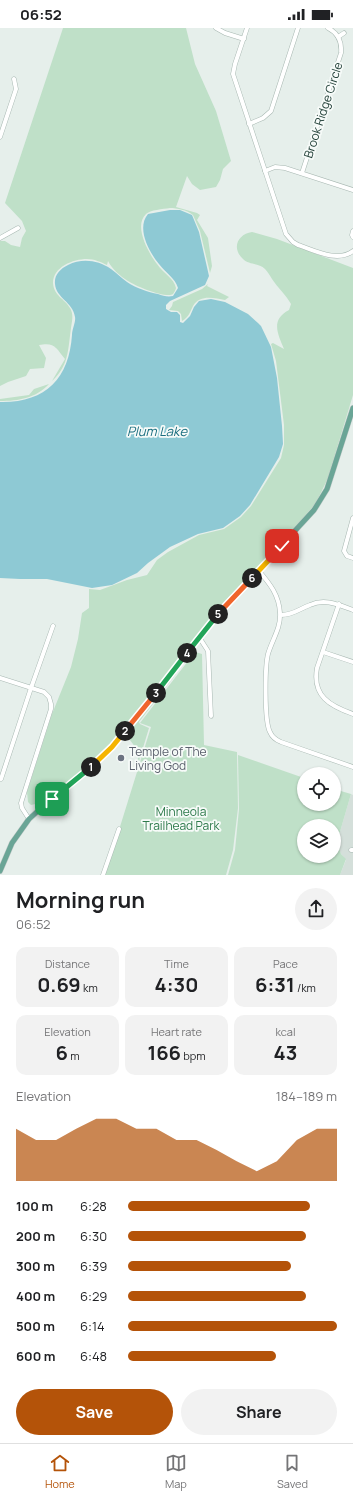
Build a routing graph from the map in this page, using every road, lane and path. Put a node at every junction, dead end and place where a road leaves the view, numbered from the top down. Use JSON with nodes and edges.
{"nodes":[{"id":1,"x":216,"y":28,"type":"edge"},
{"id":2,"x":247,"y":28,"type":"edge"},
{"id":3,"x":298,"y":28,"type":"edge"},
{"id":4,"x":328,"y":28,"type":"edge"},
{"id":5,"x":344,"y":33,"type":"dead end"},
{"id":6,"x":338,"y":36,"type":"junction"},
{"id":7,"x":244,"y":39,"type":"junction"},
{"id":8,"x":14,"y":79,"type":"dead end"},
{"id":9,"x":249,"y":124,"type":"junction"},
{"id":10,"x":0,"y":137,"type":"edge"},
{"id":11,"x":265,"y":171,"type":"junction"},
{"id":12,"x":302,"y":173,"type":"junction"},
{"id":13,"x":353,"y":190,"type":"edge"},
{"id":14,"x":18,"y":228,"type":"dead end"},
{"id":15,"x":353,"y":231,"type":"edge"},
{"id":16,"x":353,"y":237,"type":"edge"},
{"id":17,"x":0,"y":238,"type":"edge"},
{"id":18,"x":353,"y":251,"type":"edge"},
{"id":19,"x":353,"y":408,"type":"edge"},
{"id":20,"x":353,"y":518,"type":"edge"},
{"id":21,"x":353,"y":558,"type":"edge"},
{"id":22,"x":259,"y":571,"type":"junction"},
{"id":23,"x":339,"y":604,"type":"junction"},
{"id":24,"x":353,"y":610,"type":"edge"},
{"id":25,"x":280,"y":615,"type":"junction"},
{"id":26,"x":53,"y":626,"type":"dead end"},
{"id":27,"x":199,"y":637,"type":"junction"},
{"id":28,"x":323,"y":652,"type":"junction"},
{"id":29,"x":353,"y":662,"type":"edge"},
{"id":30,"x":0,"y":678,"type":"edge"},
{"id":31,"x":31,"y":688,"type":"junction"},
{"id":32,"x":353,"y":714,"type":"edge"},
{"id":33,"x":211,"y":716,"type":"dead end"},
{"id":34,"x":353,"y":767,"type":"edge"},
{"id":35,"x":2,"y":779,"type":"dead end"},
{"id":36,"x":29,"y":819,"type":"junction"},
{"id":37,"x":119,"y":829,"type":"dead end"},
{"id":38,"x":0,"y":871,"type":"edge"},
{"id":39,"x":103,"y":875,"type":"edge"}],
"edges":[{"from":1,"to":7,"type":"street"},
{"from":2,"to":7,"type":"street"},
{"from":3,"to":9,"type":"street"},
{"from":4,"to":6,"type":"street"},
{"from":5,"to":6,"type":"street"},
{"from":6,"to":12,"type":"street","name":"Brook Ridge Circle"},
{"from":7,"to":9,"type":"street"},
{"from":8,"to":10,"type":"street"},
{"from":9,"to":11,"type":"street"},
{"from":11,"to":12,"type":"street"},
{"from":11,"to":18,"type":"street"},
{"from":12,"to":13,"type":"street"},
{"from":14,"to":17,"type":"street"},
{"from":15,"to":16,"type":"street"},
{"from":19,"to":22,"type":"main road"},
{"from":20,"to":21,"type":"street"},
{"from":22,"to":25,"type":"street"},
{"from":22,"to":27,"type":"main road"},
{"from":23,"to":24,"type":"street"},
{"from":23,"to":25,"type":"street"},
{"from":23,"to":28,"type":"street"},
{"from":25,"to":34,"type":"street"},
{"from":26,"to":31,"type":"street"},
{"from":27,"to":33,"type":"street"},
{"from":27,"to":36,"type":"main road"},
{"from":28,"to":29,"type":"street"},
{"from":28,"to":32,"type":"street"},
{"from":30,"to":31,"type":"street"},
{"from":31,"to":35,"type":"street"},
{"from":31,"to":36,"type":"street"},
{"from":36,"to":38,"type":"main road"},
{"from":37,"to":39,"type":"street"}]}
